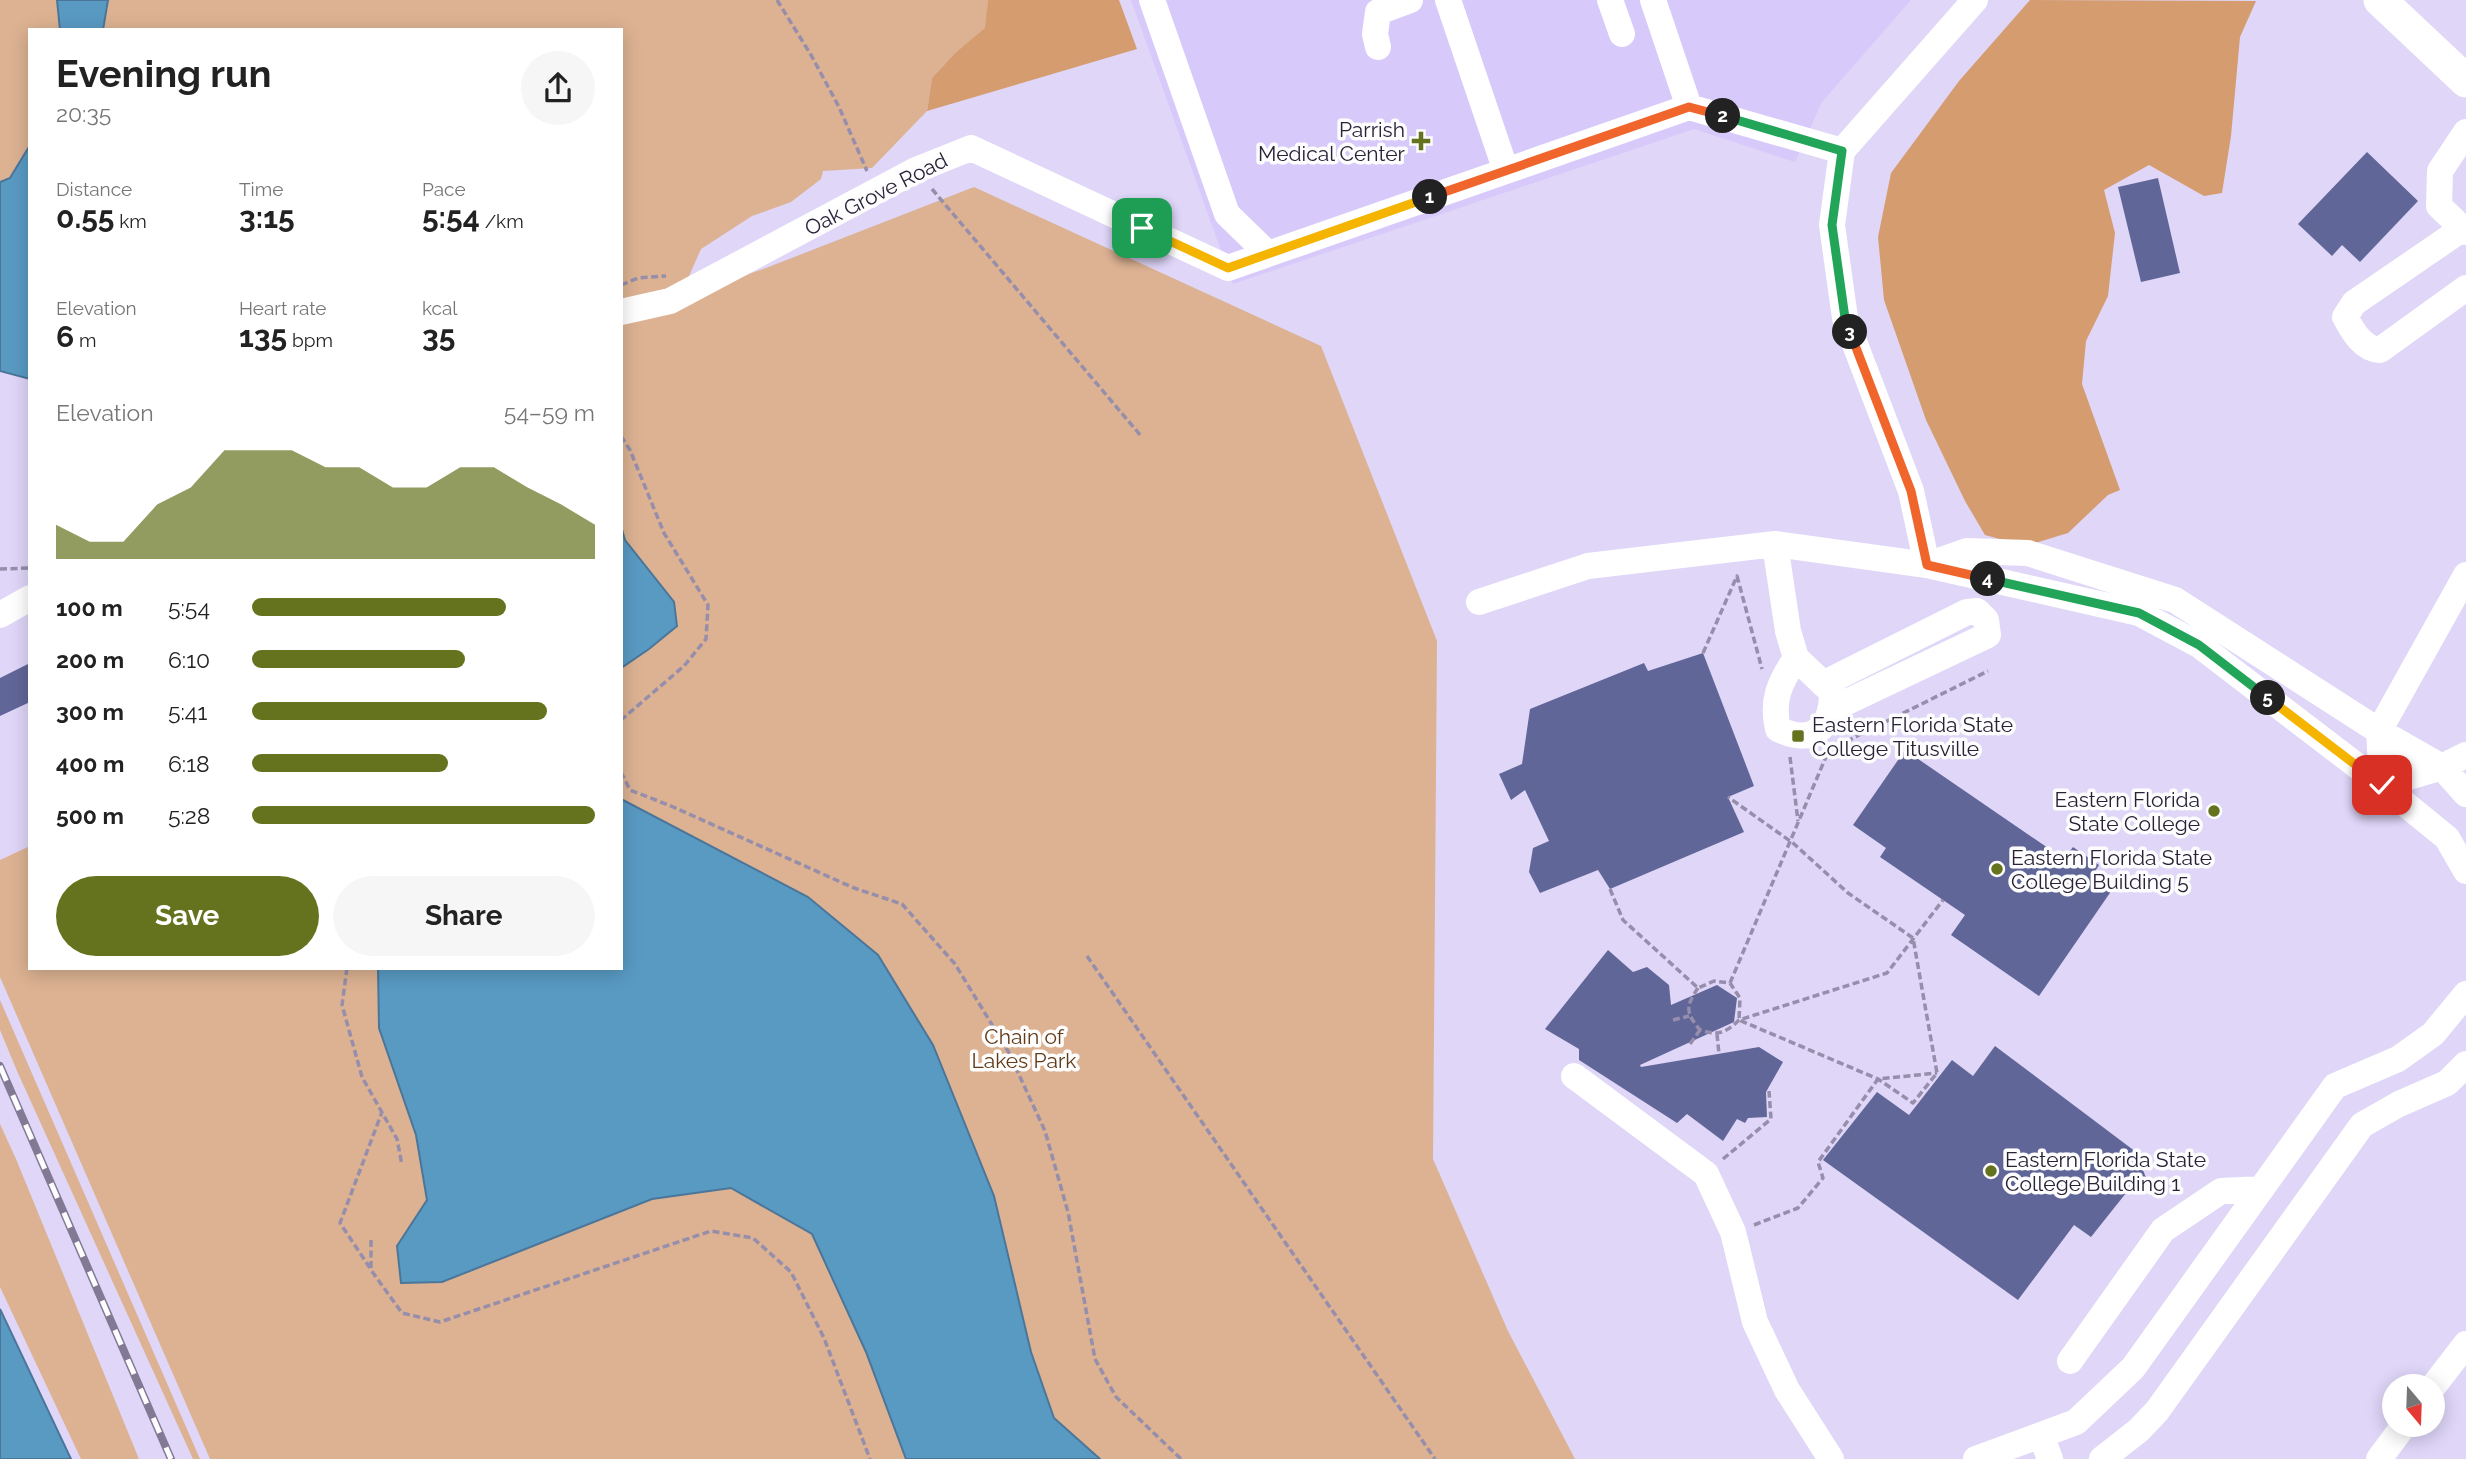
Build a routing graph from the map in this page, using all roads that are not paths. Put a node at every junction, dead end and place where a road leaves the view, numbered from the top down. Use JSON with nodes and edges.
{"nodes":[{"id":1,"x":1152,"y":0,"type":"edge"},
{"id":2,"x":1410,"y":0,"type":"edge"},
{"id":3,"x":1448,"y":0,"type":"edge"},
{"id":4,"x":1610,"y":0,"type":"edge"},
{"id":5,"x":1653,"y":0,"type":"edge"},
{"id":6,"x":1975,"y":0,"type":"edge"},
{"id":7,"x":2380,"y":0,"type":"edge"},
{"id":8,"x":1622,"y":34,"type":"dead end"},
{"id":9,"x":1378,"y":47,"type":"dead end"},
{"id":10,"x":2466,"y":81,"type":"edge"},
{"id":11,"x":1689,"y":107,"type":"junction"},
{"id":12,"x":2466,"y":132,"type":"edge"},
{"id":13,"x":1842,"y":151,"type":"junction"},
{"id":14,"x":1506,"y":171,"type":"junction"},
{"id":15,"x":2464,"y":231,"type":"edge"},
{"id":16,"x":1268,"y":254,"type":"junction"},
{"id":17,"x":2466,"y":288,"type":"edge"},
{"id":18,"x":623,"y":312,"type":"edge"},
{"id":19,"x":1775,"y":544,"type":"junction"},
{"id":20,"x":1927,"y":565,"type":"junction"},
{"id":21,"x":2466,"y":575,"type":"edge"},
{"id":22,"x":28,"y":599,"type":"edge"},
{"id":23,"x":1479,"y":602,"type":"dead end"},
{"id":24,"x":0,"y":615,"type":"edge"},
{"id":25,"x":1796,"y":658,"type":"junction"},
{"id":26,"x":1823,"y":684,"type":"junction"},
{"id":27,"x":1830,"y":709,"type":"junction"},
{"id":28,"x":2379,"y":731,"type":"junction"},
{"id":29,"x":2466,"y":755,"type":"edge"},
{"id":30,"x":2442,"y":767,"type":"junction"},
{"id":31,"x":2382,"y":785,"type":"junction"},
{"id":32,"x":2466,"y":794,"type":"edge"},
{"id":33,"x":2466,"y":871,"type":"edge"},
{"id":34,"x":2466,"y":994,"type":"edge"},
{"id":35,"x":2466,"y":1065,"type":"edge"},
{"id":36,"x":1574,"y":1076,"type":"dead end"},
{"id":37,"x":2261,"y":1189,"type":"junction"},
{"id":38,"x":2466,"y":1344,"type":"edge"},
{"id":39,"x":2070,"y":1361,"type":"dead end"},
{"id":40,"x":2443,"y":1374,"type":"edge"},
{"id":41,"x":2395,"y":1437,"type":"edge"},
{"id":42,"x":2046,"y":1447,"type":"edge"},
{"id":43,"x":1831,"y":1459,"type":"edge"},
{"id":44,"x":1976,"y":1459,"type":"edge"},
{"id":45,"x":2102,"y":1459,"type":"edge"},
{"id":46,"x":2379,"y":1459,"type":"edge"}],
"edges":[{"from":1,"to":16,"type":"street"},
{"from":2,"to":9,"type":"street"},
{"from":3,"to":14,"type":"street"},
{"from":4,"to":8,"type":"street"},
{"from":5,"to":11,"type":"street"},
{"from":6,"to":13,"type":"street"},
{"from":7,"to":10,"type":"main road"},
{"from":11,"to":13,"type":"street"},
{"from":11,"to":14,"type":"street","name":"Oak Grove Road"},
{"from":12,"to":15,"type":"street"},
{"from":13,"to":20,"type":"street"},
{"from":14,"to":16,"type":"street","name":"Oak Grove Road"},
{"from":15,"to":17,"type":"street"},
{"from":16,"to":18,"type":"street","name":"Oak Grove Road"},
{"from":19,"to":20,"type":"street"},
{"from":19,"to":23,"type":"street"},
{"from":19,"to":25,"type":"street"},
{"from":20,"to":28,"type":"street"},
{"from":20,"to":31,"type":"street"},
{"from":21,"to":28,"type":"street"},
{"from":22,"to":24,"type":"street"},
{"from":25,"to":26,"type":"street"},
{"from":25,"to":27,"type":"street"},
{"from":26,"to":27,"type":"street"},
{"from":26,"to":27,"type":"street"},
{"from":28,"to":30,"type":"street"},
{"from":28,"to":31,"type":"street"},
{"from":29,"to":30,"type":"street"},
{"from":30,"to":31,"type":"street"},
{"from":30,"to":32,"type":"street"},
{"from":31,"to":33,"type":"street"},
{"from":34,"to":37,"type":"street"},
{"from":35,"to":45,"type":"street"},
{"from":36,"to":43,"type":"street"},
{"from":37,"to":39,"type":"street"},
{"from":37,"to":42,"type":"street"},
{"from":38,"to":40,"type":"street"},
{"from":41,"to":46,"type":"street"},
{"from":42,"to":44,"type":"street"}]}
